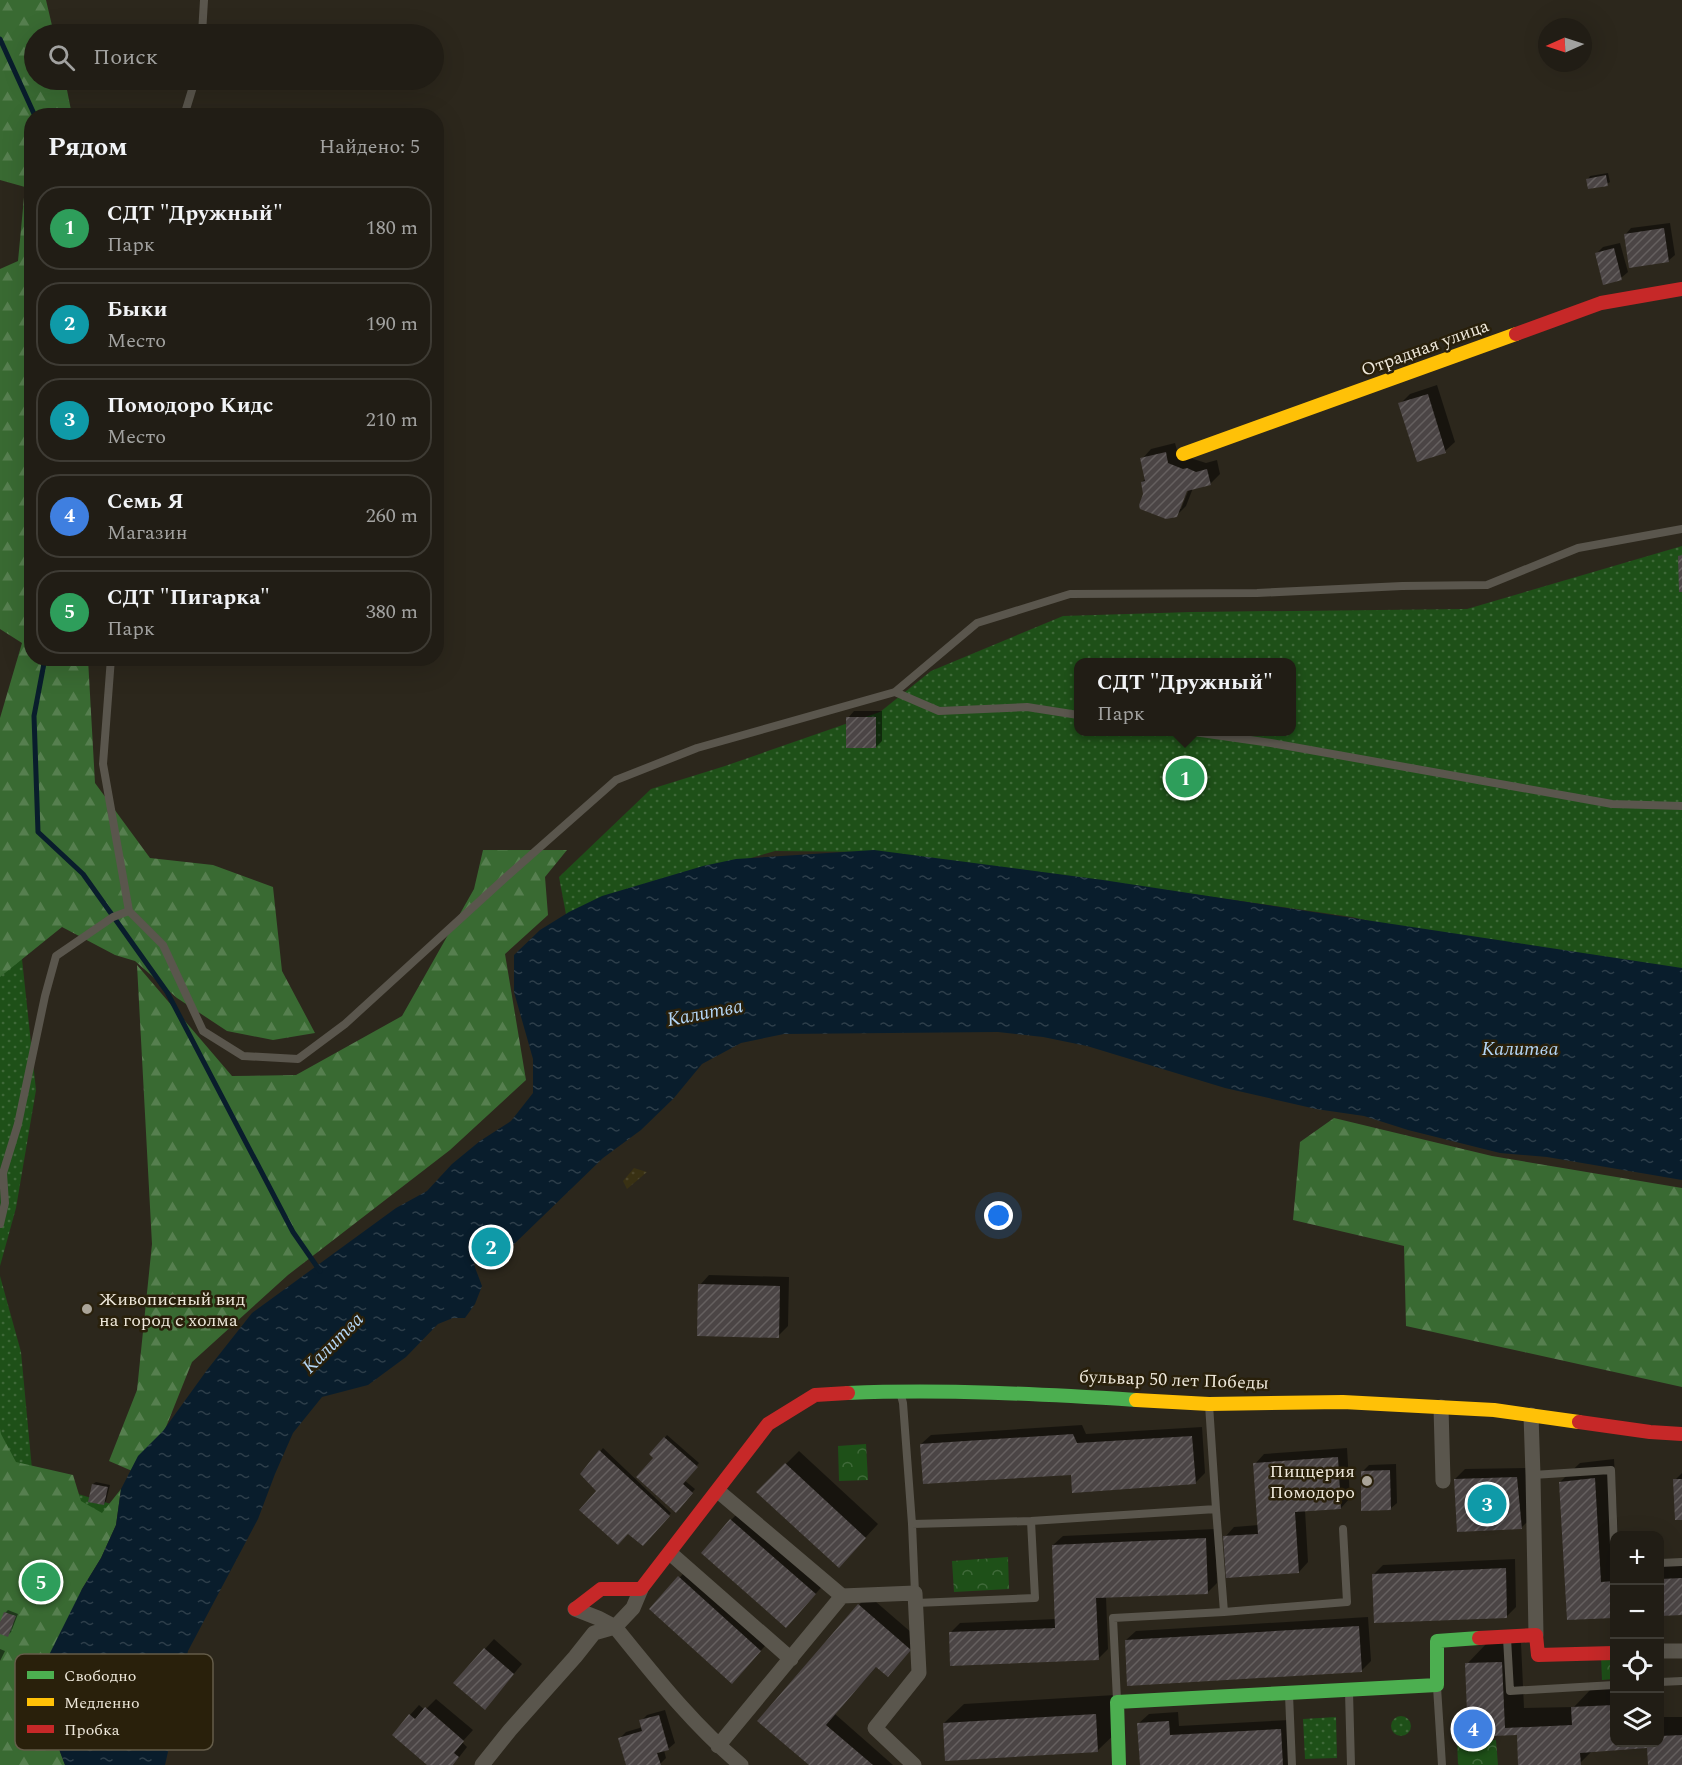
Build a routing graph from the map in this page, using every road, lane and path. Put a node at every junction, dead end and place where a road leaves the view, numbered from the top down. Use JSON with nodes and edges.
{"nodes":[{"id":1,"x":204,"y":0,"type":"edge"},
{"id":2,"x":203,"y":24,"type":"edge"},
{"id":3,"x":192,"y":90,"type":"edge"},
{"id":4,"x":186,"y":108,"type":"edge"},
{"id":5,"x":1682,"y":289,"type":"edge"},
{"id":6,"x":1183,"y":454,"type":"dead end"},
{"id":7,"x":1682,"y":529,"type":"edge"},
{"id":8,"x":110,"y":666,"type":"edge"},
{"id":9,"x":895,"y":692,"type":"junction"},
{"id":10,"x":1074,"y":714,"type":"edge"},
{"id":11,"x":1222,"y":736,"type":"edge"},
{"id":12,"x":1682,"y":806,"type":"edge"},
{"id":13,"x":129,"y":911,"type":"junction"},
{"id":14,"x":0,"y":1224,"type":"edge"},
{"id":15,"x":900,"y":1391,"type":"junction"},
{"id":16,"x":1209,"y":1404,"type":"junction"},
{"id":17,"x":1441,"y":1407,"type":"junction"},
{"id":18,"x":1531,"y":1415,"type":"junction"},
{"id":19,"x":1682,"y":1434,"type":"edge"},
{"id":20,"x":1533,"y":1475,"type":"junction"},
{"id":21,"x":1443,"y":1481,"type":"dead end"},
{"id":22,"x":718,"y":1491,"type":"junction"},
{"id":23,"x":1216,"y":1509,"type":"junction"},
{"id":24,"x":1030,"y":1521,"type":"junction"},
{"id":25,"x":912,"y":1524,"type":"junction"},
{"id":26,"x":1343,"y":1529,"type":"dead end"},
{"id":27,"x":1613,"y":1531,"type":"edge"},
{"id":28,"x":670,"y":1553,"type":"junction"},
{"id":29,"x":1682,"y":1562,"type":"edge"},
{"id":30,"x":1664,"y":1563,"type":"edge"},
{"id":31,"x":641,"y":1589,"type":"junction"},
{"id":32,"x":842,"y":1596,"type":"junction"},
{"id":33,"x":916,"y":1598,"type":"junction"},
{"id":34,"x":574,"y":1609,"type":"joint"},
{"id":35,"x":1224,"y":1612,"type":"junction"},
{"id":36,"x":615,"y":1627,"type":"junction"},
{"id":37,"x":1536,"y":1635,"type":"junction"},
{"id":38,"x":1507,"y":1637,"type":"junction"},
{"id":39,"x":1682,"y":1651,"type":"edge"},
{"id":40,"x":1664,"y":1652,"type":"edge"},
{"id":41,"x":1610,"y":1653,"type":"edge"},
{"id":42,"x":791,"y":1659,"type":"junction"},
{"id":43,"x":1682,"y":1681,"type":"edge"},
{"id":44,"x":1664,"y":1682,"type":"edge"},
{"id":45,"x":1437,"y":1685,"type":"junction"},
{"id":46,"x":1610,"y":1685,"type":"edge"},
{"id":47,"x":1349,"y":1690,"type":"junction"},
{"id":48,"x":1289,"y":1694,"type":"junction"},
{"id":49,"x":1117,"y":1702,"type":"junction"},
{"id":50,"x":718,"y":1746,"type":"junction"},
{"id":51,"x":482,"y":1765,"type":"edge"},
{"id":52,"x":741,"y":1765,"type":"edge"},
{"id":53,"x":914,"y":1765,"type":"edge"},
{"id":54,"x":1119,"y":1765,"type":"edge"},
{"id":55,"x":1292,"y":1765,"type":"edge"},
{"id":56,"x":1351,"y":1765,"type":"edge"},
{"id":57,"x":1442,"y":1765,"type":"edge"}],
"edges":[{"from":1,"to":2,"type":"lane"},
{"from":3,"to":4,"type":"lane"},
{"from":5,"to":6,"type":"street","name":"Отрадная улица"},
{"from":7,"to":9,"type":"lane"},
{"from":8,"to":13,"type":"lane"},
{"from":9,"to":10,"type":"lane"},
{"from":9,"to":13,"type":"lane"},
{"from":11,"to":12,"type":"lane"},
{"from":13,"to":14,"type":"lane"},
{"from":15,"to":16,"type":"street","name":"бульвар 50 лет Победы"},
{"from":15,"to":22,"type":"street","name":"бульвар 50 лет Победы"},
{"from":15,"to":25,"type":"lane"},
{"from":16,"to":17,"type":"street","name":"бульвар 50 лет Победы"},
{"from":16,"to":23,"type":"lane"},
{"from":17,"to":18,"type":"street","name":"бульвар 50 лет Победы"},
{"from":17,"to":21,"type":"street"},
{"from":18,"to":19,"type":"street","name":"бульвар 50 лет Победы"},
{"from":18,"to":20,"type":"street"},
{"from":20,"to":27,"type":"lane"},
{"from":20,"to":37,"type":"street"},
{"from":22,"to":28,"type":"street"},
{"from":22,"to":32,"type":"street"},
{"from":23,"to":24,"type":"lane"},
{"from":23,"to":35,"type":"lane"},
{"from":24,"to":25,"type":"lane"},
{"from":24,"to":33,"type":"lane"},
{"from":25,"to":33,"type":"lane"},
{"from":26,"to":35,"type":"lane"},
{"from":28,"to":31,"type":"street"},
{"from":28,"to":42,"type":"street"},
{"from":29,"to":30,"type":"lane"},
{"from":31,"to":34,"type":"street"},
{"from":31,"to":36,"type":"street"},
{"from":32,"to":33,"type":"street"},
{"from":32,"to":42,"type":"street"},
{"from":33,"to":53,"type":"street"},
{"from":34,"to":36,"type":"street"},
{"from":35,"to":49,"type":"lane"},
{"from":36,"to":50,"type":"street"},
{"from":36,"to":51,"type":"street"},
{"from":37,"to":38,"type":"street"},
{"from":37,"to":41,"type":"street"},
{"from":38,"to":45,"type":"street"},
{"from":38,"to":46,"type":"lane"},
{"from":39,"to":40,"type":"street"},
{"from":42,"to":50,"type":"street"},
{"from":43,"to":44,"type":"lane"},
{"from":45,"to":47,"type":"street"},
{"from":45,"to":57,"type":"lane"},
{"from":47,"to":48,"type":"street"},
{"from":47,"to":56,"type":"lane"},
{"from":48,"to":49,"type":"street"},
{"from":48,"to":55,"type":"lane"},
{"from":49,"to":54,"type":"street"},
{"from":50,"to":52,"type":"street"}]}
